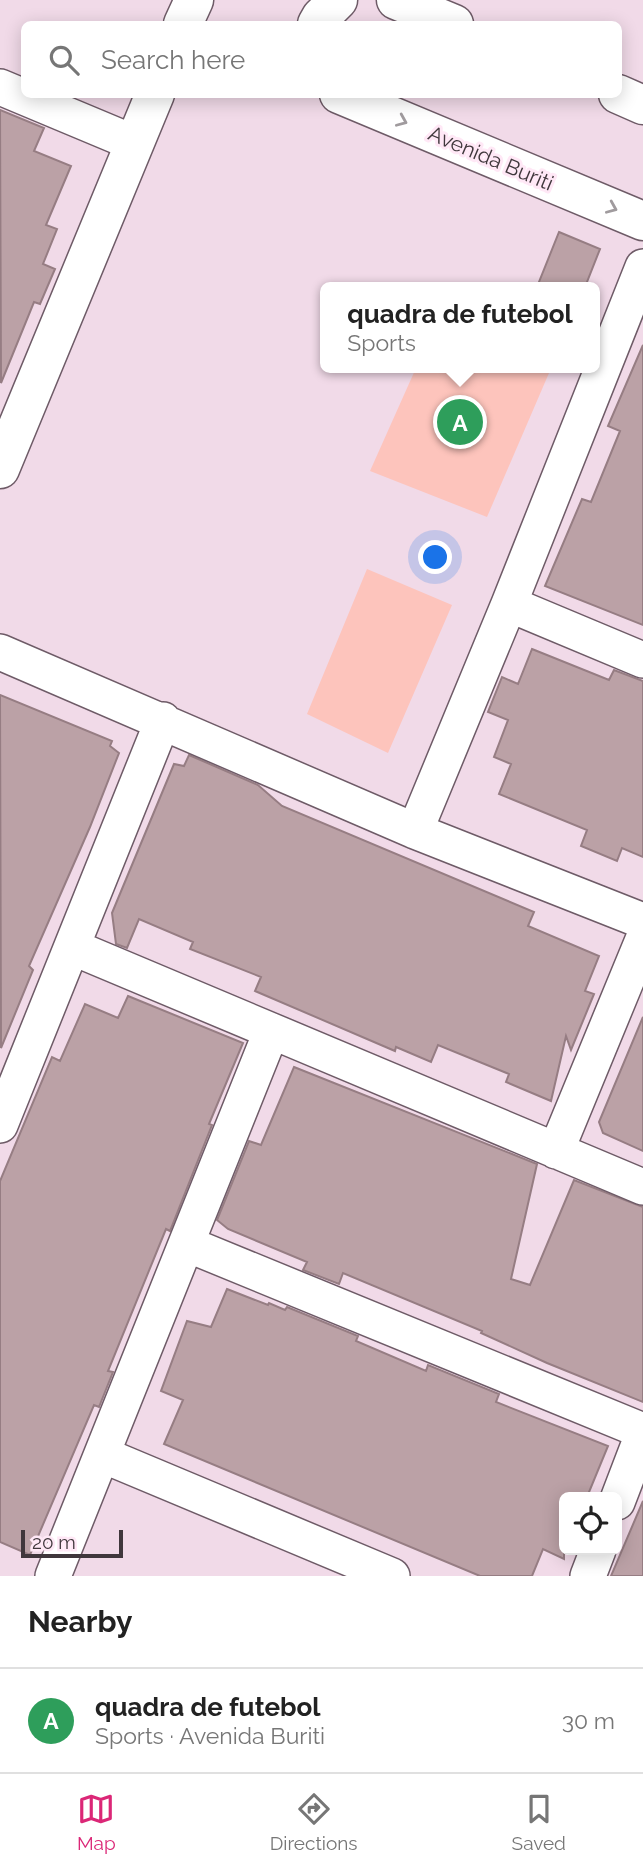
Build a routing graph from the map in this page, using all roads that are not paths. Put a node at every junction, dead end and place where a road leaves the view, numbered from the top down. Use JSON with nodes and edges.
{"nodes":[{"id":1,"x":194,"y":0,"type":"edge"},
{"id":2,"x":338,"y":0,"type":"edge"},
{"id":3,"x":396,"y":0,"type":"edge"},
{"id":4,"x":184,"y":21,"type":"edge"},
{"id":5,"x":320,"y":21,"type":"edge"},
{"id":6,"x":447,"y":21,"type":"edge"},
{"id":7,"x":0,"y":87,"type":"edge"},
{"id":8,"x":21,"y":96,"type":"edge"},
{"id":9,"x":622,"y":96,"type":"edge"},
{"id":10,"x":26,"y":98,"type":"edge"},
{"id":11,"x":153,"y":98,"type":"edge"},
{"id":12,"x":349,"y":98,"type":"edge"},
{"id":13,"x":643,"y":105,"type":"edge"},
{"id":14,"x":134,"y":143,"type":"junction"},
{"id":15,"x":643,"y":221,"type":"edge"},
{"id":16,"x":643,"y":267,"type":"edge"},
{"id":17,"x":0,"y":469,"type":"edge"},
{"id":18,"x":509,"y":604,"type":"junction"},
{"id":19,"x":0,"y":652,"type":"edge"},
{"id":20,"x":643,"y":660,"type":"edge"},
{"id":21,"x":163,"y":720,"type":"junction"},
{"id":22,"x":415,"y":831,"type":"junction"},
{"id":23,"x":643,"y":921,"type":"edge"},
{"id":24,"x":643,"y":940,"type":"edge"},
{"id":25,"x":72,"y":947,"type":"junction"},
{"id":26,"x":271,"y":1032,"type":"junction"},
{"id":27,"x":0,"y":1125,"type":"edge"},
{"id":28,"x":556,"y":1151,"type":"junction"},
{"id":29,"x":643,"y":1187,"type":"edge"},
{"id":30,"x":187,"y":1244,"type":"junction"},
{"id":31,"x":643,"y":1432,"type":"edge"},
{"id":32,"x":103,"y":1455,"type":"junction"},
{"id":33,"x":621,"y":1492,"type":"edge"},
{"id":34,"x":596,"y":1555,"type":"edge"},
{"id":35,"x":53,"y":1576,"type":"edge"},
{"id":36,"x":392,"y":1576,"type":"edge"},
{"id":37,"x":588,"y":1576,"type":"edge"}],
"edges":[{"from":1,"to":4,"type":"street"},
{"from":2,"to":5,"type":"street"},
{"from":3,"to":6,"type":"street"},
{"from":7,"to":8,"type":"street"},
{"from":9,"to":13,"type":"street"},
{"from":10,"to":14,"type":"street"},
{"from":11,"to":14,"type":"street"},
{"from":12,"to":15,"type":"street","name":"Avenida Buriti","one_way":true},
{"from":14,"to":17,"type":"street"},
{"from":16,"to":18,"type":"street"},
{"from":18,"to":20,"type":"street"},
{"from":18,"to":22,"type":"street"},
{"from":19,"to":21,"type":"street"},
{"from":21,"to":22,"type":"street"},
{"from":21,"to":25,"type":"street"},
{"from":22,"to":23,"type":"street"},
{"from":24,"to":28,"type":"street"},
{"from":25,"to":26,"type":"street"},
{"from":25,"to":27,"type":"street"},
{"from":26,"to":28,"type":"street"},
{"from":26,"to":30,"type":"street"},
{"from":28,"to":29,"type":"street"},
{"from":30,"to":31,"type":"street"},
{"from":30,"to":32,"type":"street"},
{"from":31,"to":33,"type":"street"},
{"from":32,"to":35,"type":"street"},
{"from":32,"to":36,"type":"street"},
{"from":34,"to":37,"type":"street"}]}
